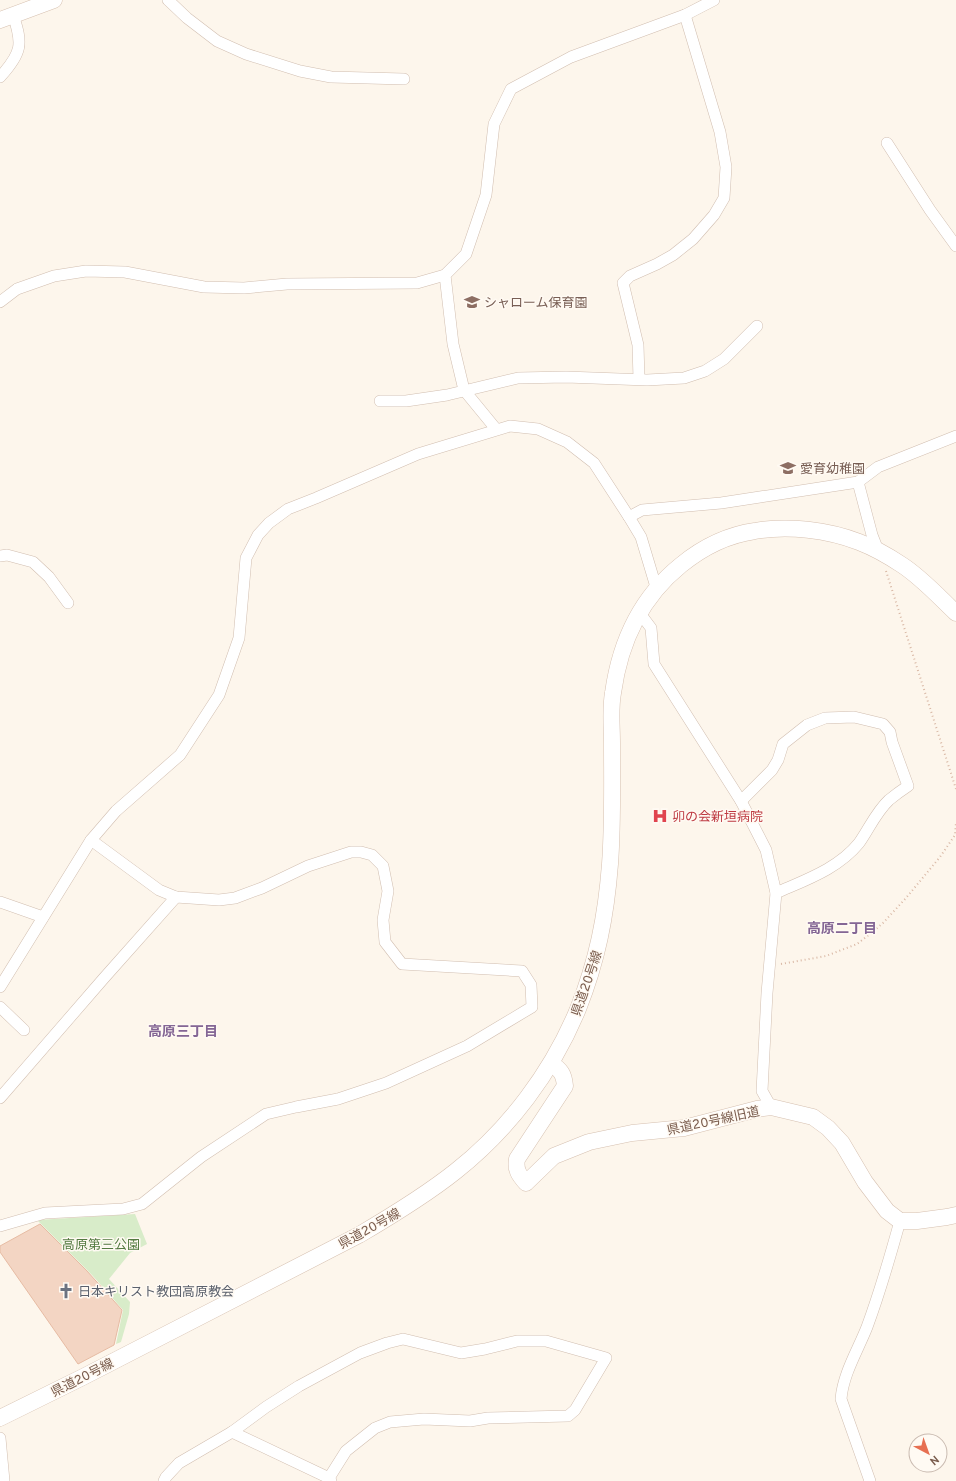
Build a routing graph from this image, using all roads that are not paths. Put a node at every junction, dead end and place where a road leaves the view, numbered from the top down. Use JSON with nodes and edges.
{"nodes":[{"id":1,"x":54,"y":0,"type":"edge"},
{"id":2,"x":168,"y":0,"type":"edge"},
{"id":3,"x":714,"y":0,"type":"edge"},
{"id":4,"x":686,"y":15,"type":"junction"},
{"id":5,"x":6,"y":17,"type":"edge"},
{"id":6,"x":0,"y":77,"type":"edge"},
{"id":7,"x":404,"y":79,"type":"dead end"},
{"id":8,"x":887,"y":143,"type":"dead end"},
{"id":9,"x":956,"y":246,"type":"edge"},
{"id":10,"x":445,"y":275,"type":"junction"},
{"id":11,"x":0,"y":302,"type":"edge"},
{"id":12,"x":757,"y":326,"type":"dead end"},
{"id":13,"x":640,"y":379,"type":"junction"},
{"id":14,"x":464,"y":390,"type":"junction"},
{"id":15,"x":380,"y":401,"type":"dead end"},
{"id":16,"x":496,"y":429,"type":"junction"},
{"id":17,"x":956,"y":436,"type":"edge"},
{"id":18,"x":858,"y":482,"type":"junction"},
{"id":19,"x":629,"y":516,"type":"junction"},
{"id":20,"x":880,"y":553,"type":"junction"},
{"id":21,"x":0,"y":556,"type":"edge"},
{"id":22,"x":656,"y":587,"type":"junction"},
{"id":23,"x":68,"y":603,"type":"dead end"},
{"id":24,"x":639,"y":612,"type":"junction"},
{"id":25,"x":956,"y":613,"type":"edge"},
{"id":26,"x":741,"y":801,"type":"junction"},
{"id":27,"x":91,"y":840,"type":"junction"},
{"id":28,"x":776,"y":893,"type":"junction"},
{"id":29,"x":176,"y":897,"type":"junction"},
{"id":30,"x":0,"y":902,"type":"edge"},
{"id":31,"x":42,"y":917,"type":"junction"},
{"id":32,"x":0,"y":987,"type":"edge"},
{"id":33,"x":0,"y":1007,"type":"edge"},
{"id":34,"x":24,"y":1030,"type":"dead end"},
{"id":35,"x":551,"y":1064,"type":"junction"},
{"id":36,"x":0,"y":1098,"type":"edge"},
{"id":37,"x":771,"y":1107,"type":"junction"},
{"id":38,"x":956,"y":1215,"type":"edge"},
{"id":39,"x":900,"y":1221,"type":"junction"},
{"id":40,"x":0,"y":1226,"type":"edge"},
{"id":41,"x":0,"y":1418,"type":"edge"},
{"id":42,"x":232,"y":1432,"type":"junction"},
{"id":43,"x":0,"y":1438,"type":"edge"},
{"id":44,"x":330,"y":1479,"type":"edge"},
{"id":45,"x":4,"y":1481,"type":"edge"},
{"id":46,"x":164,"y":1481,"type":"edge"},
{"id":47,"x":870,"y":1481,"type":"edge"}],
"edges":[{"from":1,"to":5,"type":"main road"},
{"from":2,"to":7,"type":"street"},
{"from":3,"to":4,"type":"street"},
{"from":4,"to":10,"type":"street"},
{"from":4,"to":13,"type":"street"},
{"from":5,"to":6,"type":"street"},
{"from":8,"to":9,"type":"street"},
{"from":10,"to":11,"type":"street"},
{"from":10,"to":14,"type":"street"},
{"from":12,"to":13,"type":"street"},
{"from":13,"to":14,"type":"street"},
{"from":14,"to":15,"type":"street"},
{"from":14,"to":16,"type":"street"},
{"from":16,"to":19,"type":"street"},
{"from":16,"to":27,"type":"street"},
{"from":17,"to":18,"type":"street"},
{"from":18,"to":19,"type":"street"},
{"from":18,"to":20,"type":"street"},
{"from":19,"to":22,"type":"street"},
{"from":20,"to":22,"type":"main road","name":"県道20号線"},
{"from":20,"to":25,"type":"main road","name":"県道20号線"},
{"from":21,"to":23,"type":"street"},
{"from":22,"to":24,"type":"main road","name":"県道20号線"},
{"from":24,"to":26,"type":"street"},
{"from":24,"to":35,"type":"main road","name":"県道20号線"},
{"from":26,"to":28,"type":"street"},
{"from":26,"to":28,"type":"street"},
{"from":27,"to":29,"type":"street"},
{"from":27,"to":31,"type":"street"},
{"from":28,"to":37,"type":"street"},
{"from":29,"to":36,"type":"street"},
{"from":29,"to":40,"type":"street"},
{"from":30,"to":31,"type":"street"},
{"from":31,"to":32,"type":"street"},
{"from":33,"to":34,"type":"street"},
{"from":35,"to":37,"type":"main road","name":"県道20号線旧道"},
{"from":35,"to":41,"type":"main road","name":"県道20号線"},
{"from":37,"to":39,"type":"main road","name":"県道20号線旧道"},
{"from":38,"to":39,"type":"main road"},
{"from":39,"to":47,"type":"street"},
{"from":42,"to":44,"type":"street"},
{"from":42,"to":44,"type":"street"},
{"from":42,"to":46,"type":"street"},
{"from":43,"to":45,"type":"street"}]}
